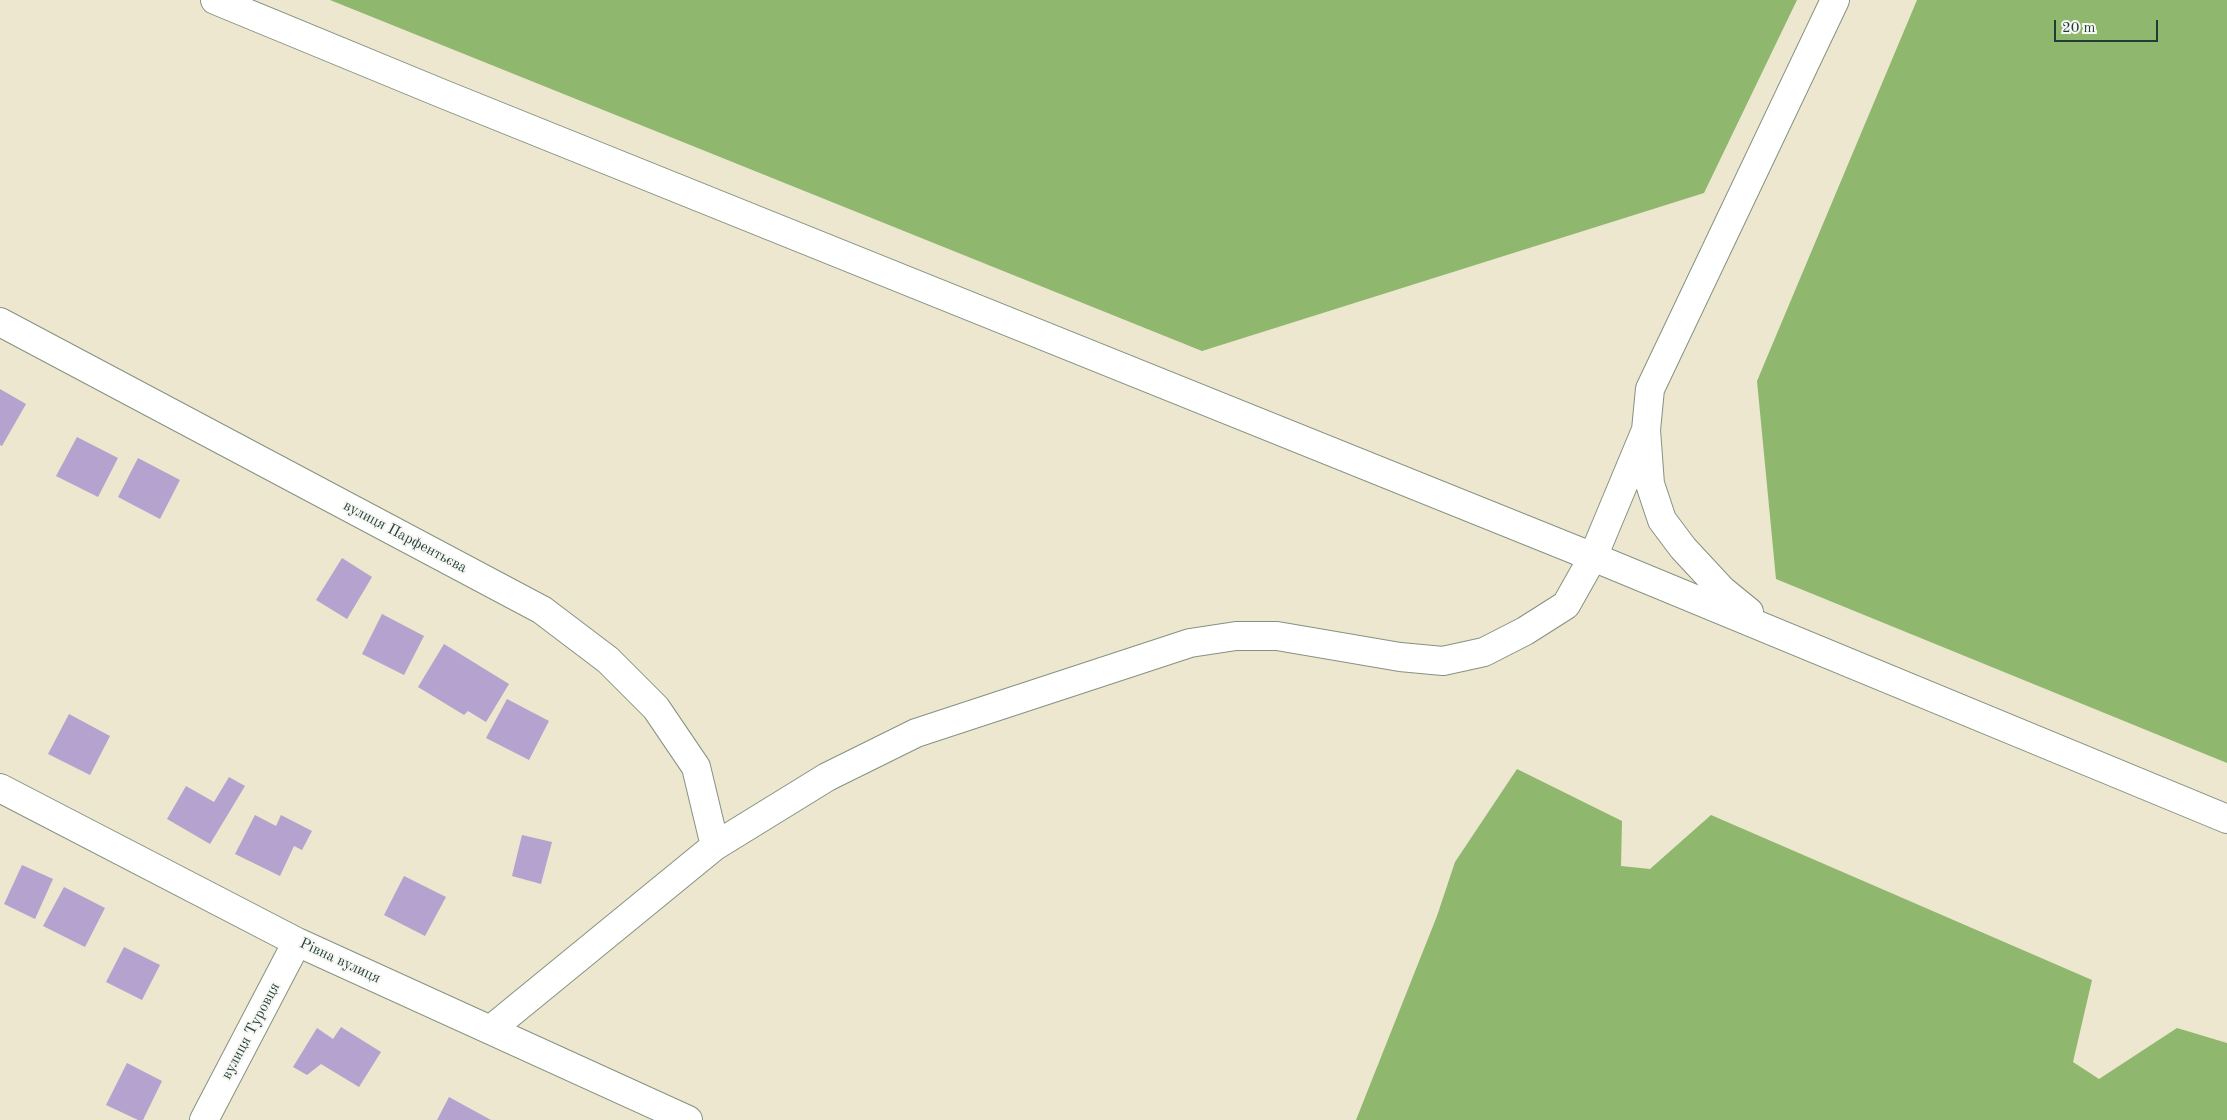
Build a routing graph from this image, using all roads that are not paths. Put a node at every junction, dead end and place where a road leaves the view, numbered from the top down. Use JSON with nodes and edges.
{"nodes":[{"id":1,"x":215,"y":0,"type":"edge"},
{"id":2,"x":1835,"y":0,"type":"edge"},
{"id":3,"x":0,"y":322,"type":"edge"},
{"id":4,"x":1646,"y":430,"type":"junction"},
{"id":5,"x":1593,"y":557,"type":"junction"},
{"id":6,"x":1775,"y":632,"type":"junction"},
{"id":7,"x":0,"y":788,"type":"edge"},
{"id":8,"x":2227,"y":819,"type":"edge"},
{"id":9,"x":714,"y":846,"type":"junction"},
{"id":10,"x":298,"y":942,"type":"junction"},
{"id":11,"x":490,"y":1030,"type":"junction"},
{"id":12,"x":204,"y":1120,"type":"edge"},
{"id":13,"x":688,"y":1120,"type":"edge"}],
"edges":[{"from":1,"to":5,"type":"street"},
{"from":2,"to":4,"type":"street"},
{"from":3,"to":9,"type":"street","name":"вулиця Парфентьєва"},
{"from":4,"to":5,"type":"street"},
{"from":4,"to":6,"type":"street"},
{"from":5,"to":6,"type":"street"},
{"from":5,"to":9,"type":"street"},
{"from":6,"to":8,"type":"street"},
{"from":7,"to":10,"type":"street","name":"Рівна вулиця"},
{"from":9,"to":11,"type":"street"},
{"from":10,"to":11,"type":"street","name":"Рівна вулиця"},
{"from":10,"to":12,"type":"street","name":"вулиця Туровця"},
{"from":11,"to":13,"type":"street","name":"Рівна вулиця"}]}
